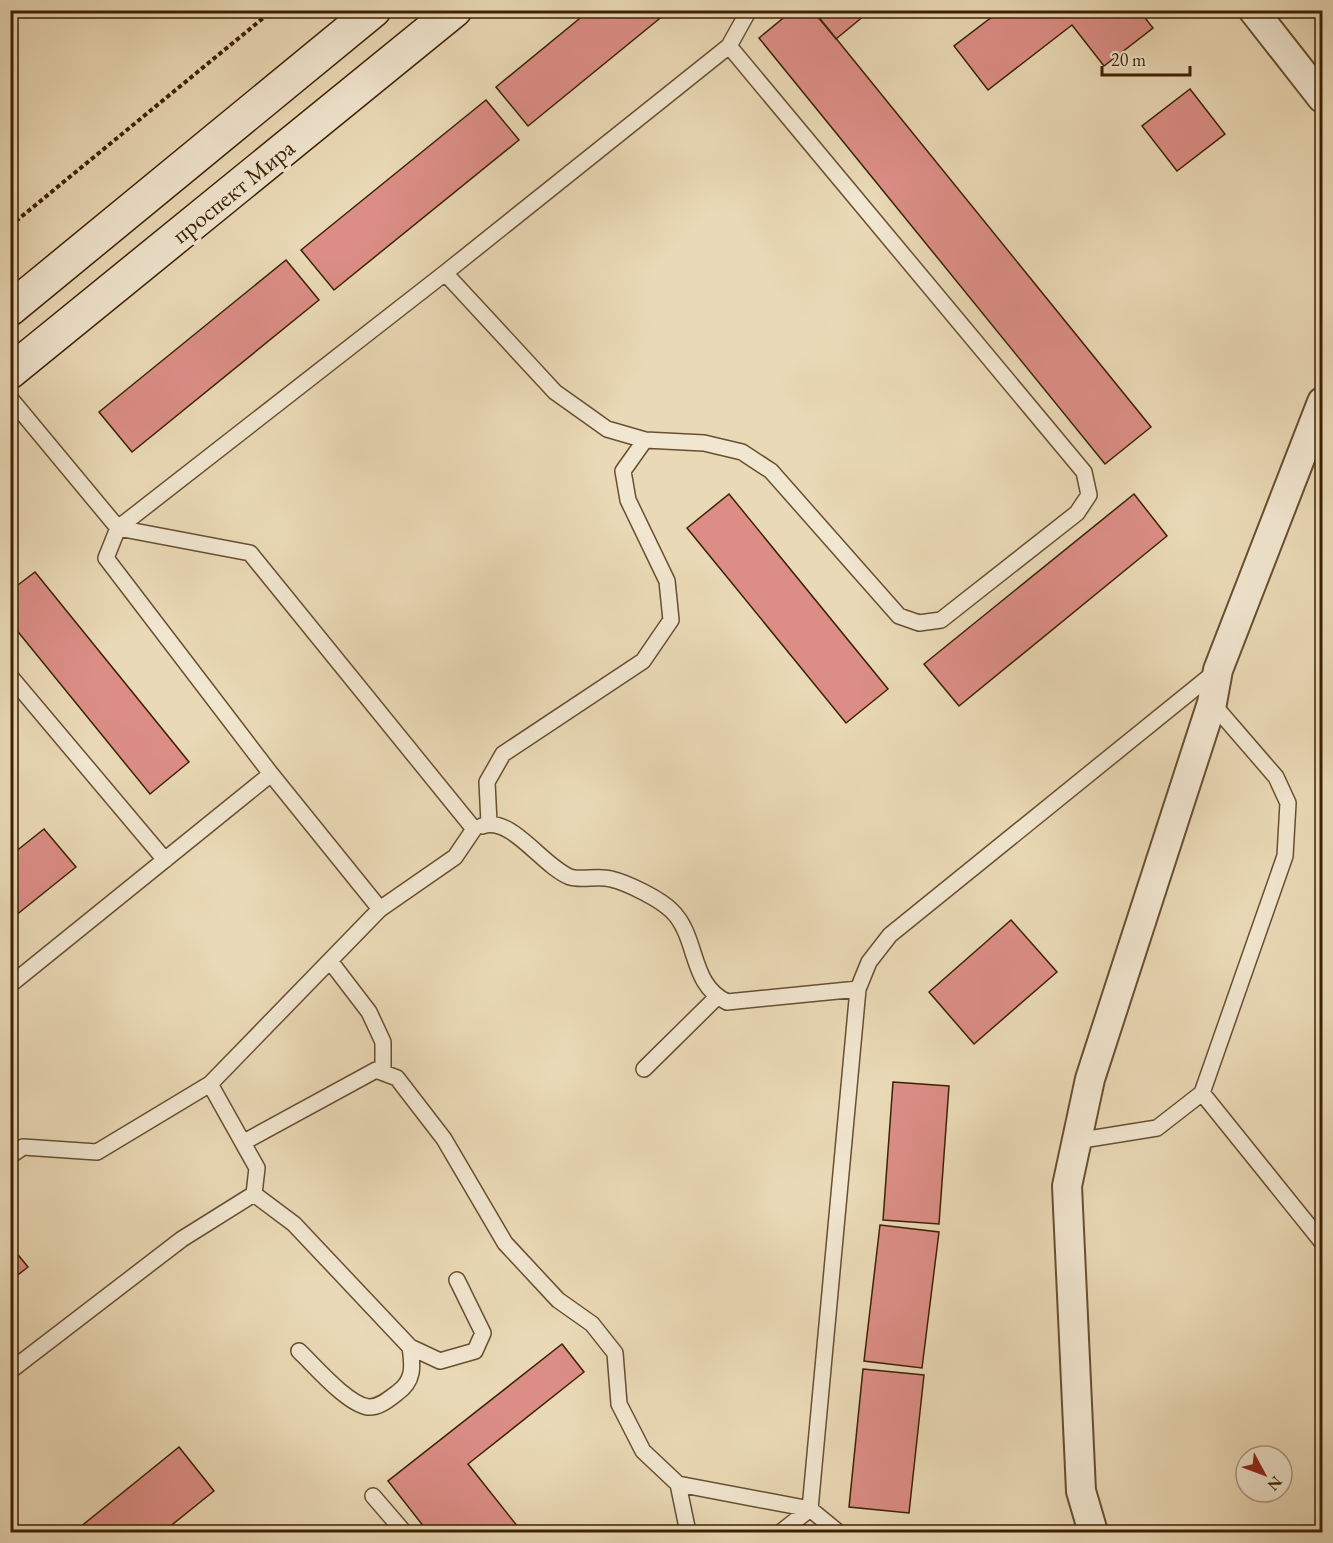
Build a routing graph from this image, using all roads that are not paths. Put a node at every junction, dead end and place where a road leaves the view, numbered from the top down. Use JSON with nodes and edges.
{"nodes":[{"id":1,"x":374,"y":10,"type":"edge"},
{"id":2,"x":455,"y":10,"type":"edge"},
{"id":3,"x":749,"y":10,"type":"edge"},
{"id":4,"x":1253,"y":10,"type":"edge"},
{"id":5,"x":729,"y":46,"type":"junction"},
{"id":6,"x":1323,"y":98,"type":"edge"},
{"id":7,"x":445,"y":273,"type":"junction"},
{"id":8,"x":10,"y":309,"type":"edge"},
{"id":9,"x":10,"y":372,"type":"edge"},
{"id":10,"x":10,"y":398,"type":"edge"},
{"id":11,"x":1323,"y":402,"type":"edge"},
{"id":12,"x":645,"y":440,"type":"junction"},
{"id":13,"x":118,"y":528,"type":"junction"},
{"id":14,"x":1218,"y":670,"type":"junction"},
{"id":15,"x":10,"y":676,"type":"edge"},
{"id":16,"x":1212,"y":703,"type":"junction"},
{"id":17,"x":271,"y":774,"type":"junction"},
{"id":18,"x":489,"y":824,"type":"junction"},
{"id":19,"x":474,"y":829,"type":"junction"},
{"id":20,"x":165,"y":860,"type":"junction"},
{"id":21,"x":380,"y":909,"type":"junction"},
{"id":22,"x":330,"y":961,"type":"junction"},
{"id":23,"x":10,"y":985,"type":"edge"},
{"id":24,"x":858,"y":989,"type":"junction"},
{"id":25,"x":717,"y":997,"type":"junction"},
{"id":26,"x":644,"y":1069,"type":"dead end"},
{"id":27,"x":383,"y":1071,"type":"junction"},
{"id":28,"x":210,"y":1084,"type":"junction"},
{"id":29,"x":1202,"y":1093,"type":"junction"},
{"id":30,"x":1076,"y":1141,"type":"junction"},
{"id":31,"x":244,"y":1142,"type":"junction"},
{"id":32,"x":10,"y":1156,"type":"edge"},
{"id":33,"x":254,"y":1194,"type":"junction"},
{"id":34,"x":1323,"y":1242,"type":"edge"},
{"id":35,"x":457,"y":1280,"type":"dead end"},
{"id":36,"x":410,"y":1347,"type":"junction"},
{"id":37,"x":298,"y":1351,"type":"dead end"},
{"id":38,"x":10,"y":1371,"type":"edge"},
{"id":39,"x":678,"y":1484,"type":"junction"},
{"id":40,"x":373,"y":1496,"type":"dead end"},
{"id":41,"x":810,"y":1509,"type":"junction"},
{"id":42,"x":404,"y":1533,"type":"edge"},
{"id":43,"x":688,"y":1533,"type":"edge"},
{"id":44,"x":781,"y":1533,"type":"edge"},
{"id":45,"x":838,"y":1533,"type":"edge"},
{"id":46,"x":1093,"y":1533,"type":"edge"}],
"edges":[{"from":1,"to":8,"type":"main road","name":"проспект Мира"},
{"from":2,"to":9,"type":"main road","name":"проспект Мира"},
{"from":3,"to":5,"type":"lane"},
{"from":4,"to":6,"type":"street"},
{"from":5,"to":7,"type":"lane"},
{"from":5,"to":12,"type":"lane"},
{"from":7,"to":12,"type":"lane"},
{"from":7,"to":13,"type":"lane"},
{"from":10,"to":13,"type":"lane"},
{"from":11,"to":14,"type":"street"},
{"from":12,"to":18,"type":"lane"},
{"from":13,"to":17,"type":"lane"},
{"from":13,"to":19,"type":"lane"},
{"from":14,"to":16,"type":"street"},
{"from":14,"to":24,"type":"lane"},
{"from":15,"to":20,"type":"lane"},
{"from":16,"to":29,"type":"lane"},
{"from":16,"to":30,"type":"street"},
{"from":17,"to":20,"type":"lane"},
{"from":17,"to":21,"type":"lane"},
{"from":18,"to":19,"type":"lane"},
{"from":18,"to":25,"type":"lane"},
{"from":19,"to":21,"type":"lane"},
{"from":20,"to":23,"type":"lane"},
{"from":21,"to":22,"type":"lane"},
{"from":22,"to":27,"type":"lane"},
{"from":22,"to":28,"type":"lane"},
{"from":24,"to":25,"type":"lane"},
{"from":24,"to":41,"type":"lane"},
{"from":25,"to":26,"type":"lane"},
{"from":27,"to":31,"type":"lane"},
{"from":27,"to":39,"type":"lane"},
{"from":28,"to":31,"type":"lane"},
{"from":28,"to":32,"type":"lane"},
{"from":29,"to":30,"type":"lane"},
{"from":29,"to":34,"type":"lane"},
{"from":30,"to":46,"type":"street"},
{"from":31,"to":33,"type":"lane"},
{"from":33,"to":36,"type":"lane"},
{"from":33,"to":38,"type":"lane"},
{"from":35,"to":36,"type":"lane"},
{"from":36,"to":37,"type":"lane"},
{"from":39,"to":41,"type":"lane"},
{"from":39,"to":43,"type":"lane"},
{"from":40,"to":42,"type":"lane"},
{"from":41,"to":44,"type":"lane"},
{"from":41,"to":45,"type":"lane"}]}
